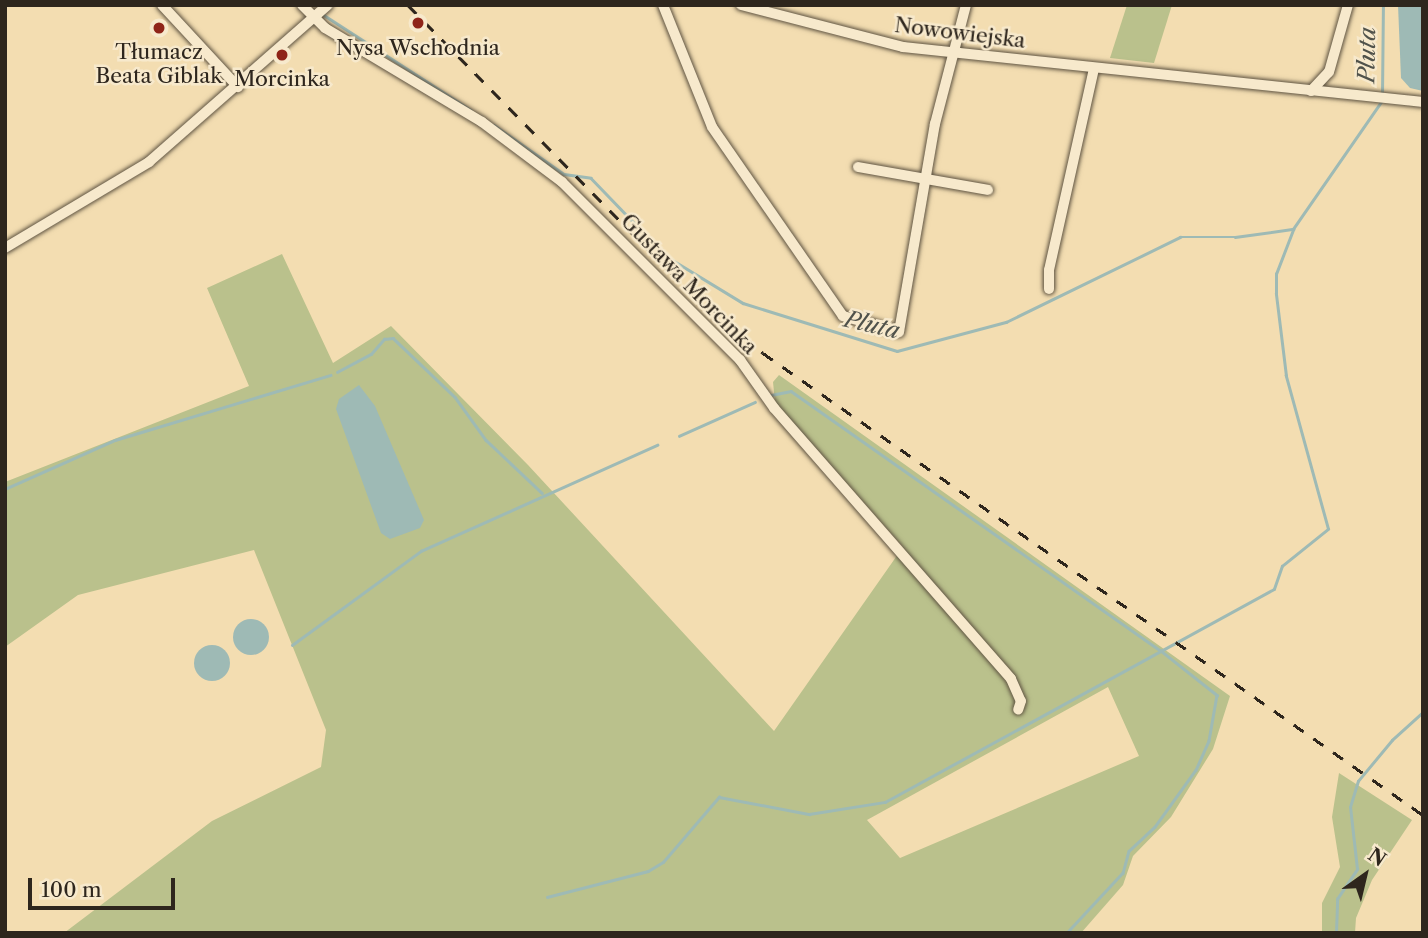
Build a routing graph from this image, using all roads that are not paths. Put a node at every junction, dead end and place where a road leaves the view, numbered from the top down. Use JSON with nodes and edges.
{"nodes":[{"id":1,"x":162,"y":5,"type":"edge"},
{"id":2,"x":302,"y":5,"type":"edge"},
{"id":3,"x":663,"y":5,"type":"edge"},
{"id":4,"x":741,"y":5,"type":"edge"},
{"id":5,"x":787,"y":5,"type":"edge"},
{"id":6,"x":966,"y":5,"type":"edge"},
{"id":7,"x":1348,"y":5,"type":"edge"},
{"id":8,"x":321,"y":12,"type":"edge"},
{"id":9,"x":785,"y":19,"type":"junction"},
{"id":10,"x":955,"y":54,"type":"junction"},
{"id":11,"x":1094,"y":69,"type":"junction"},
{"id":12,"x":238,"y":87,"type":"junction"},
{"id":13,"x":1311,"y":91,"type":"junction"},
{"id":14,"x":1423,"y":102,"type":"edge"},
{"id":15,"x":859,"y":167,"type":"dead end"},
{"id":16,"x":925,"y":179,"type":"junction"},
{"id":17,"x":988,"y":190,"type":"dead end"},
{"id":18,"x":5,"y":248,"type":"edge"},
{"id":19,"x":1049,"y":289,"type":"dead end"},
{"id":20,"x":1018,"y":710,"type":"dead end"}],
"edges":[{"from":1,"to":12,"type":"street"},
{"from":2,"to":8,"type":"street","name":"Gustawa Morcinka"},
{"from":3,"to":16,"type":"street"},
{"from":4,"to":9,"type":"street","name":"Nowowiejska"},
{"from":5,"to":9,"type":"street"},
{"from":6,"to":10,"type":"street"},
{"from":7,"to":13,"type":"street"},
{"from":8,"to":12,"type":"street"},
{"from":8,"to":20,"type":"street","name":"Gustawa Morcinka"},
{"from":9,"to":10,"type":"street","name":"Nowowiejska"},
{"from":10,"to":11,"type":"street","name":"Nowowiejska"},
{"from":10,"to":16,"type":"street"},
{"from":11,"to":13,"type":"street","name":"Nowowiejska"},
{"from":11,"to":19,"type":"street"},
{"from":12,"to":18,"type":"street"},
{"from":13,"to":14,"type":"street","name":"Nowowiejska"},
{"from":15,"to":16,"type":"street"},
{"from":16,"to":17,"type":"street"}]}
